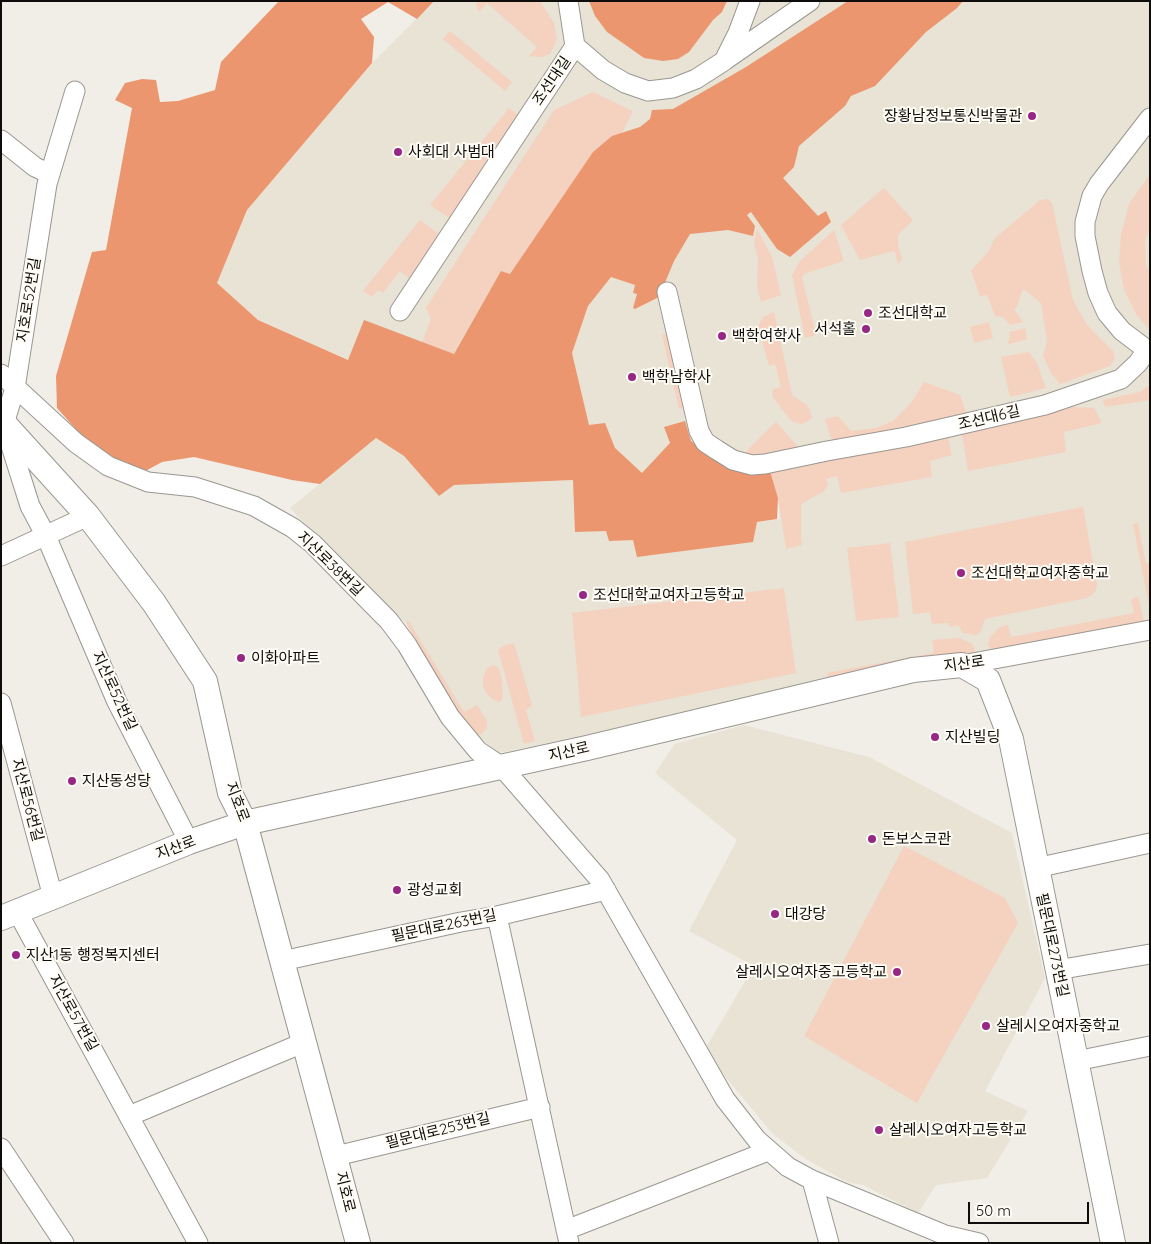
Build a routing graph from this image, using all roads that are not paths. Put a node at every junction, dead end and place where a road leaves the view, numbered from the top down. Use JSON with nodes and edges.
{"nodes":[{"id":1,"x":568,"y":1,"type":"edge"},
{"id":2,"x":750,"y":1,"type":"edge"},
{"id":3,"x":810,"y":1,"type":"edge"},
{"id":4,"x":575,"y":46,"type":"junction"},
{"id":5,"x":724,"y":61,"type":"junction"},
{"id":6,"x":75,"y":91,"type":"dead end"},
{"id":7,"x":1150,"y":118,"type":"edge"},
{"id":8,"x":1,"y":140,"type":"edge"},
{"id":9,"x":50,"y":174,"type":"junction"},
{"id":10,"x":667,"y":292,"type":"dead end"},
{"id":11,"x":400,"y":311,"type":"dead end"},
{"id":12,"x":1,"y":374,"type":"edge"},
{"id":13,"x":15,"y":388,"type":"junction"},
{"id":14,"x":3,"y":422,"type":"edge"},
{"id":15,"x":88,"y":516,"type":"junction"},
{"id":16,"x":46,"y":536,"type":"junction"},
{"id":17,"x":1,"y":556,"type":"edge"},
{"id":18,"x":1150,"y":630,"type":"edge"},
{"id":19,"x":962,"y":665,"type":"junction"},
{"id":20,"x":1,"y":703,"type":"edge"},
{"id":21,"x":502,"y":767,"type":"junction"},
{"id":22,"x":245,"y":823,"type":"junction"},
{"id":23,"x":189,"y":842,"type":"junction"},
{"id":24,"x":1150,"y":843,"type":"edge"},
{"id":25,"x":1036,"y":868,"type":"junction"},
{"id":26,"x":606,"y":890,"type":"junction"},
{"id":27,"x":53,"y":897,"type":"junction"},
{"id":28,"x":9,"y":915,"type":"edge"},
{"id":29,"x":497,"y":916,"type":"junction"},
{"id":30,"x":1150,"y":954,"type":"edge"},
{"id":31,"x":282,"y":961,"type":"junction"},
{"id":32,"x":1057,"y":970,"type":"junction"},
{"id":33,"x":305,"y":1042,"type":"junction"},
{"id":34,"x":1150,"y":1046,"type":"edge"},
{"id":35,"x":1076,"y":1061,"type":"junction"},
{"id":36,"x":540,"y":1106,"type":"junction"},
{"id":37,"x":129,"y":1116,"type":"junction"},
{"id":38,"x":1,"y":1148,"type":"edge"},
{"id":39,"x":768,"y":1151,"type":"junction"},
{"id":40,"x":336,"y":1156,"type":"junction"},
{"id":41,"x":812,"y":1180,"type":"junction"},
{"id":42,"x":567,"y":1239,"type":"edge"},
{"id":43,"x":64,"y":1243,"type":"edge"},
{"id":44,"x":198,"y":1243,"type":"edge"},
{"id":45,"x":358,"y":1243,"type":"edge"},
{"id":46,"x":829,"y":1243,"type":"edge"},
{"id":47,"x":979,"y":1243,"type":"edge"},
{"id":48,"x":1113,"y":1243,"type":"edge"}],
"edges":[{"from":1,"to":4,"type":"street"},
{"from":2,"to":5,"type":"street"},
{"from":3,"to":5,"type":"street","name":"조선대길"},
{"from":4,"to":5,"type":"street","name":"조선대길"},
{"from":4,"to":11,"type":"street","name":"조선대길"},
{"from":6,"to":9,"type":"street","name":"지호로52번길"},
{"from":7,"to":10,"type":"street","name":"조선대6길"},
{"from":8,"to":9,"type":"street"},
{"from":9,"to":13,"type":"street","name":"지호로52번길"},
{"from":12,"to":13,"type":"street","name":"지산로38번길"},
{"from":13,"to":14,"type":"street","name":"지호로52번길"},
{"from":13,"to":21,"type":"street","name":"지산로38번길"},
{"from":14,"to":15,"type":"street","name":"지호로"},
{"from":14,"to":16,"type":"street","name":"지산로52번길"},
{"from":15,"to":16,"type":"street"},
{"from":15,"to":22,"type":"street","name":"지호로"},
{"from":16,"to":17,"type":"street"},
{"from":16,"to":23,"type":"street","name":"지산로52번길"},
{"from":18,"to":19,"type":"street","name":"지산로"},
{"from":19,"to":21,"type":"street","name":"지산로"},
{"from":19,"to":25,"type":"street","name":"필문대로273번길"},
{"from":20,"to":27,"type":"street","name":"지산로56번길"},
{"from":21,"to":22,"type":"street","name":"지산로"},
{"from":21,"to":26,"type":"street"},
{"from":22,"to":23,"type":"street","name":"지산로"},
{"from":22,"to":31,"type":"street","name":"지호로"},
{"from":23,"to":27,"type":"street","name":"지산로"},
{"from":24,"to":25,"type":"street"},
{"from":25,"to":32,"type":"street","name":"필문대로273번길"},
{"from":26,"to":29,"type":"street","name":"필문대로263번길"},
{"from":26,"to":39,"type":"street"},
{"from":27,"to":28,"type":"street","name":"지산로"},
{"from":28,"to":37,"type":"street","name":"지산로57번길"},
{"from":29,"to":31,"type":"street","name":"필문대로263번길"},
{"from":29,"to":36,"type":"street"},
{"from":30,"to":32,"type":"street"},
{"from":31,"to":33,"type":"street","name":"지호로"},
{"from":32,"to":35,"type":"street","name":"필문대로273번길"},
{"from":33,"to":37,"type":"street"},
{"from":33,"to":40,"type":"street","name":"지호로"},
{"from":34,"to":35,"type":"street"},
{"from":35,"to":48,"type":"street","name":"필문대로273번길"},
{"from":36,"to":40,"type":"street","name":"필문대로253번길"},
{"from":36,"to":42,"type":"street"},
{"from":37,"to":44,"type":"street","name":"지산로57번길"},
{"from":38,"to":43,"type":"street"},
{"from":39,"to":41,"type":"street"},
{"from":39,"to":42,"type":"street"},
{"from":40,"to":45,"type":"street","name":"지호로"},
{"from":41,"to":46,"type":"street"},
{"from":41,"to":47,"type":"street"}]}
